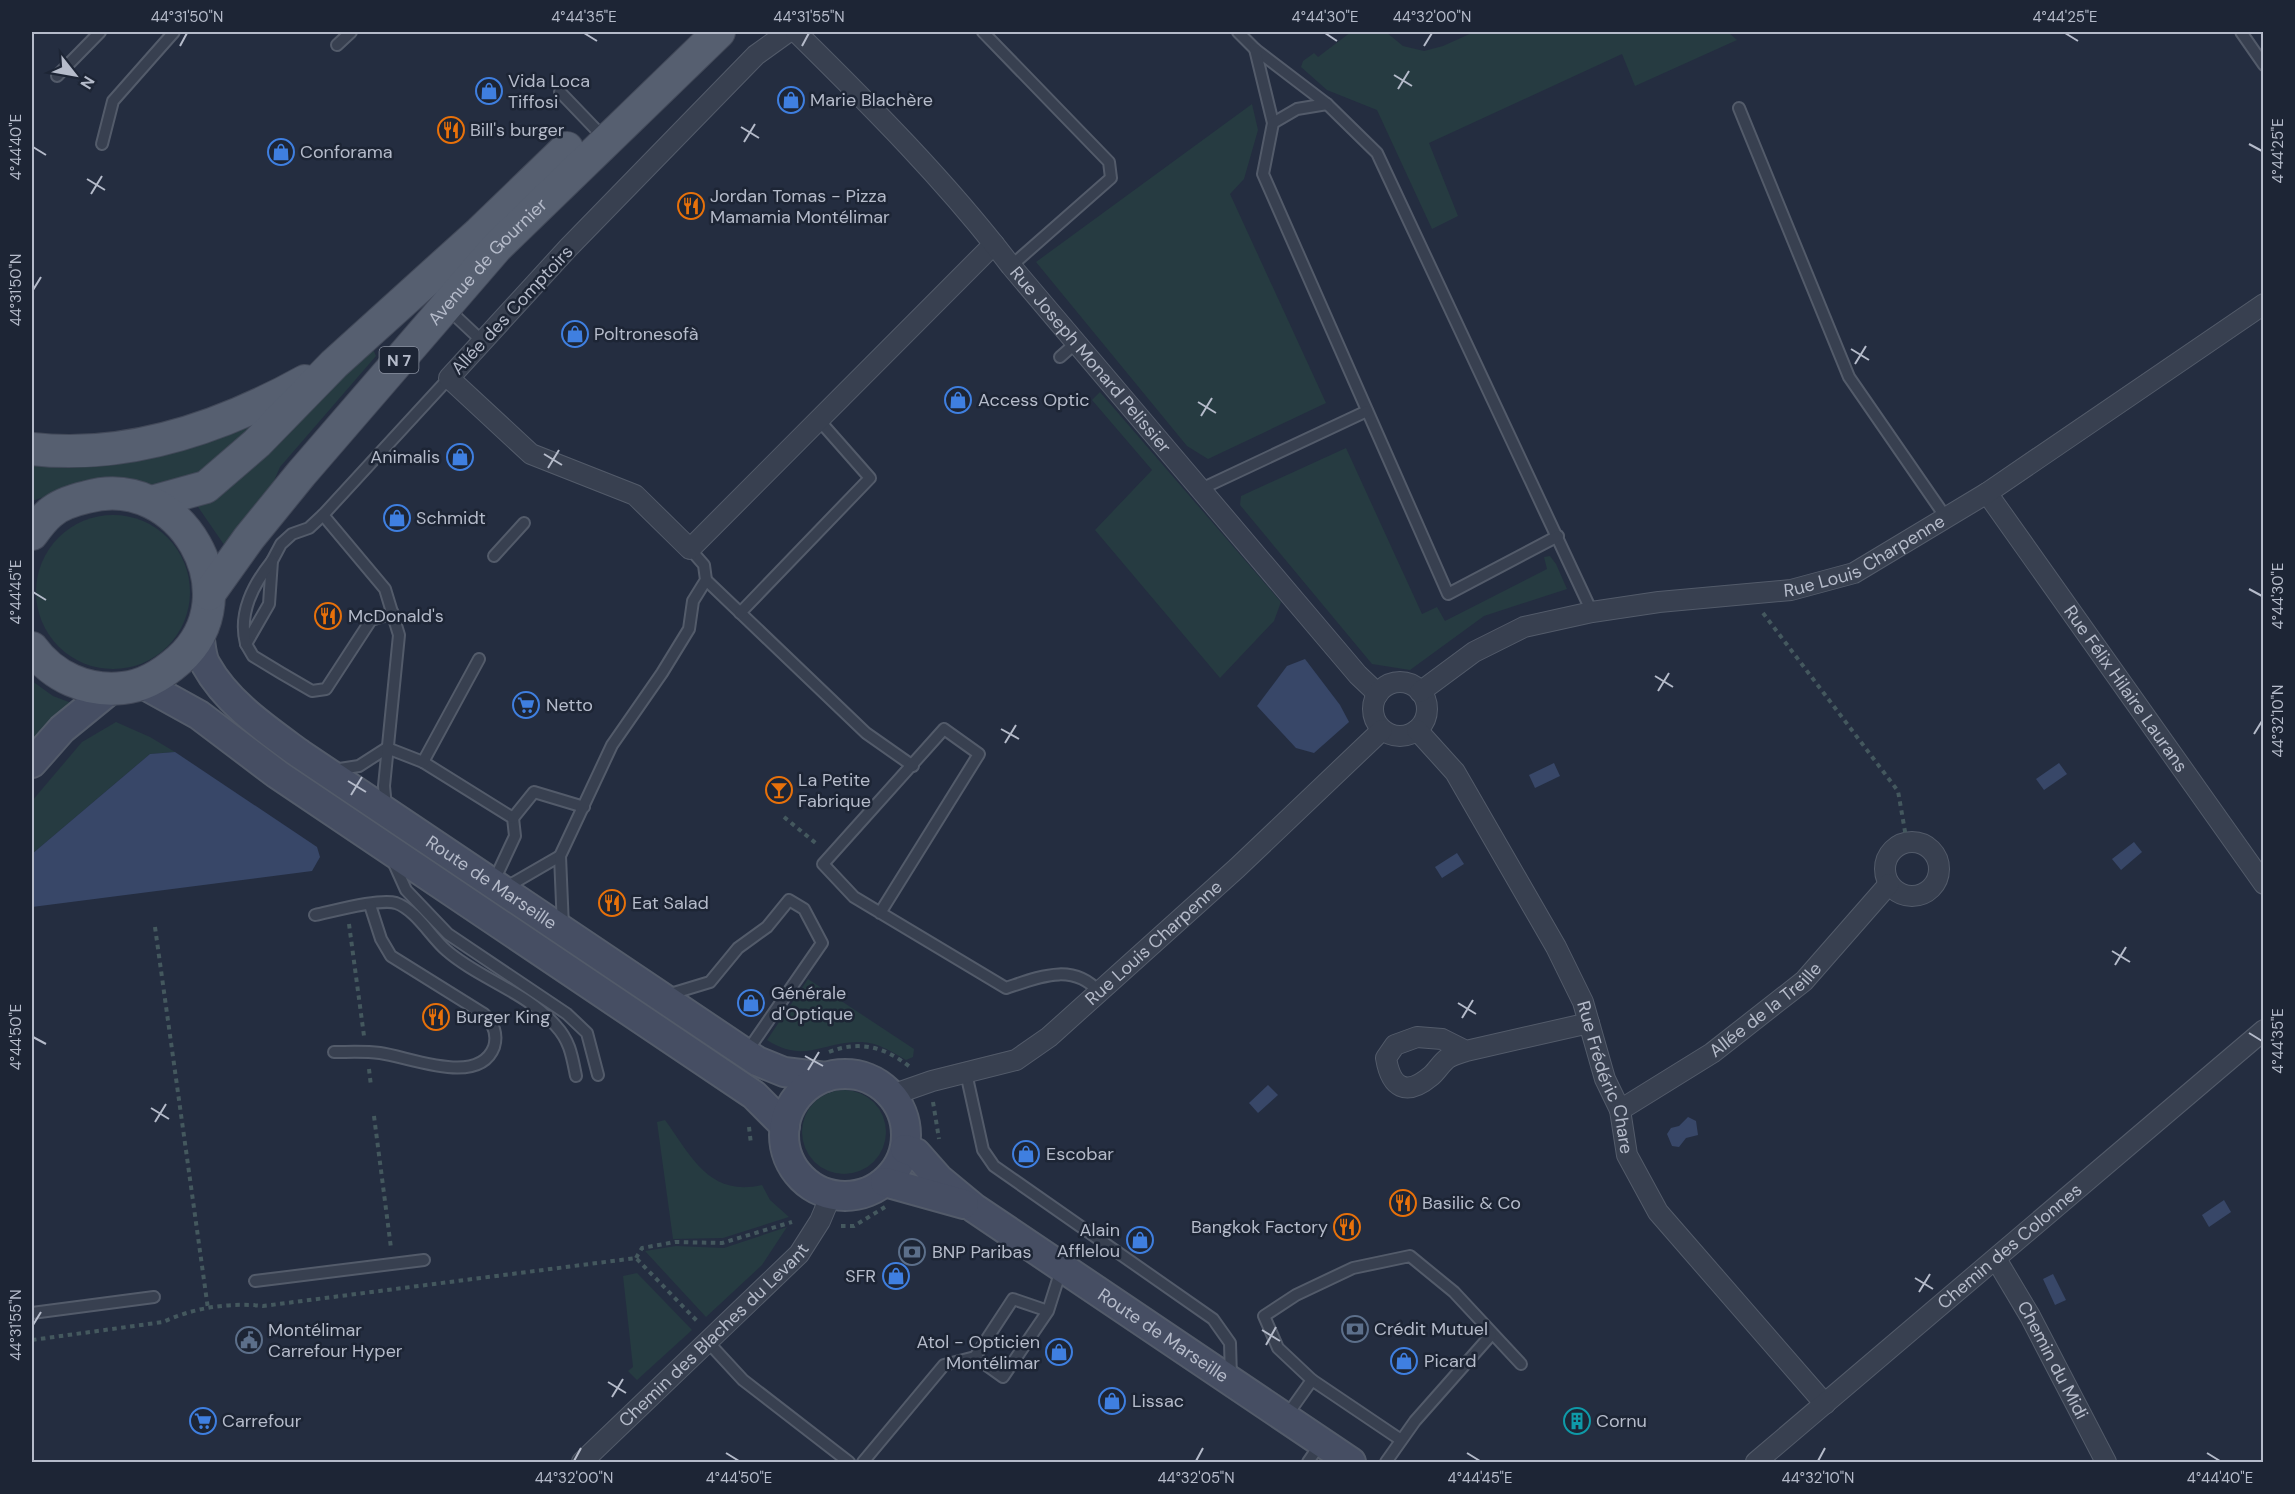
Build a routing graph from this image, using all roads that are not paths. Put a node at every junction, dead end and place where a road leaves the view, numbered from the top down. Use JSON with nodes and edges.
{"nodes":[{"id":1,"x":100,"y":32,"type":"edge"},
{"id":2,"x":174,"y":32,"type":"edge"},
{"id":3,"x":351,"y":32,"type":"edge"},
{"id":4,"x":688,"y":32,"type":"edge"},
{"id":5,"x":719,"y":32,"type":"edge"},
{"id":6,"x":788,"y":32,"type":"edge"},
{"id":7,"x":796,"y":32,"type":"edge"},
{"id":8,"x":982,"y":32,"type":"edge"},
{"id":9,"x":1238,"y":32,"type":"edge"},
{"id":10,"x":2241,"y":32,"type":"edge"},
{"id":11,"x":337,"y":45,"type":"dead end"},
{"id":12,"x":1255,"y":50,"type":"junction"},
{"id":13,"x":2264,"y":65,"type":"edge"},
{"id":14,"x":57,"y":76,"type":"dead end"},
{"id":15,"x":560,"y":92,"type":"dead end"},
{"id":16,"x":1327,"y":104,"type":"junction"},
{"id":17,"x":1739,"y":108,"type":"dead end"},
{"id":18,"x":1273,"y":123,"type":"junction"},
{"id":19,"x":599,"y":132,"type":"junction"},
{"id":20,"x":102,"y":144,"type":"dead end"},
{"id":21,"x":994,"y":244,"type":"junction"},
{"id":22,"x":1011,"y":266,"type":"junction"},
{"id":23,"x":2264,"y":304,"type":"edge"},
{"id":24,"x":445,"y":307,"type":"junction"},
{"id":25,"x":384,"y":318,"type":"junction"},
{"id":26,"x":482,"y":341,"type":"junction"},
{"id":27,"x":1077,"y":342,"type":"junction"},
{"id":28,"x":1060,"y":357,"type":"dead end"},
{"id":29,"x":334,"y":364,"type":"junction"},
{"id":30,"x":448,"y":378,"type":"junction"},
{"id":31,"x":1367,"y":411,"type":"junction"},
{"id":32,"x":818,"y":418,"type":"junction"},
{"id":33,"x":32,"y":449,"type":"edge"},
{"id":34,"x":301,"y":474,"type":"junction"},
{"id":35,"x":1201,"y":489,"type":"junction"},
{"id":36,"x":1987,"y":493,"type":"junction"},
{"id":37,"x":152,"y":502,"type":"junction"},
{"id":38,"x":323,"y":515,"type":"junction"},
{"id":39,"x":38,"y":519,"type":"edge"},
{"id":40,"x":1947,"y":519,"type":"junction"},
{"id":41,"x":524,"y":523,"type":"dead end"},
{"id":42,"x":1558,"y":536,"type":"junction"},
{"id":43,"x":690,"y":549,"type":"junction"},
{"id":44,"x":494,"y":556,"type":"dead end"},
{"id":45,"x":272,"y":561,"type":"junction"},
{"id":46,"x":706,"y":580,"type":"junction"},
{"id":47,"x":209,"y":594,"type":"junction"},
{"id":48,"x":1592,"y":612,"type":"junction"},
{"id":49,"x":393,"y":613,"type":"junction"},
{"id":50,"x":740,"y":613,"type":"junction"},
{"id":51,"x":199,"y":634,"type":"junction"},
{"id":52,"x":246,"y":644,"type":"junction"},
{"id":53,"x":32,"y":648,"type":"edge"},
{"id":54,"x":479,"y":659,"type":"dead end"},
{"id":55,"x":143,"y":684,"type":"junction"},
{"id":56,"x":111,"y":689,"type":"junction"},
{"id":57,"x":1420,"y":692,"type":"junction"},
{"id":58,"x":1378,"y":694,"type":"junction"},
{"id":59,"x":1382,"y":729,"type":"junction"},
{"id":60,"x":1417,"y":730,"type":"junction"},
{"id":61,"x":387,"y":748,"type":"junction"},
{"id":62,"x":423,"y":762,"type":"junction"},
{"id":63,"x":32,"y":763,"type":"edge"},
{"id":64,"x":912,"y":766,"type":"junction"},
{"id":65,"x":324,"y":771,"type":"junction"},
{"id":66,"x":584,"y":807,"type":"junction"},
{"id":67,"x":387,"y":814,"type":"junction"},
{"id":68,"x":513,"y":818,"type":"junction"},
{"id":69,"x":387,"y":848,"type":"junction"},
{"id":70,"x":560,"y":856,"type":"junction"},
{"id":71,"x":1889,"y":884,"type":"junction"},
{"id":72,"x":2264,"y":884,"type":"edge"},
{"id":73,"x":497,"y":887,"type":"junction"},
{"id":74,"x":369,"y":905,"type":"junction"},
{"id":75,"x":880,"y":913,"type":"junction"},
{"id":76,"x":315,"y":915,"type":"dead end"},
{"id":77,"x":564,"y":932,"type":"junction"},
{"id":78,"x":1099,"y":992,"type":"junction"},
{"id":79,"x":659,"y":997,"type":"junction"},
{"id":80,"x":1589,"y":1023,"type":"junction"},
{"id":81,"x":2264,"y":1030,"type":"edge"},
{"id":82,"x":1466,"y":1051,"type":"dead end"},
{"id":83,"x":334,"y":1052,"type":"dead end"},
{"id":84,"x":746,"y":1053,"type":"junction"},
{"id":85,"x":966,"y":1073,"type":"junction"},
{"id":86,"x":598,"y":1074,"type":"dead end"},
{"id":87,"x":576,"y":1076,"type":"dead end"},
{"id":88,"x":826,"y":1077,"type":"junction"},
{"id":89,"x":892,"y":1095,"type":"junction"},
{"id":90,"x":1620,"y":1110,"type":"junction"},
{"id":91,"x":785,"y":1126,"type":"junction"},
{"id":92,"x":905,"y":1149,"type":"junction"},
{"id":93,"x":889,"y":1192,"type":"junction"},
{"id":94,"x":831,"y":1196,"type":"junction"},
{"id":95,"x":974,"y":1208,"type":"junction"},
{"id":96,"x":1996,"y":1259,"type":"junction"},
{"id":97,"x":424,"y":1260,"type":"dead end"},
{"id":98,"x":1061,"y":1268,"type":"junction"},
{"id":99,"x":255,"y":1281,"type":"dead end"},
{"id":100,"x":154,"y":1297,"type":"dead end"},
{"id":101,"x":1050,"y":1305,"type":"junction"},
{"id":102,"x":32,"y":1313,"type":"edge"},
{"id":103,"x":703,"y":1332,"type":"junction"},
{"id":104,"x":1491,"y":1335,"type":"junction"},
{"id":105,"x":975,"y":1357,"type":"junction"},
{"id":106,"x":1521,"y":1364,"type":"dead end"},
{"id":107,"x":1312,"y":1380,"type":"junction"},
{"id":108,"x":1231,"y":1382,"type":"junction"},
{"id":109,"x":1825,"y":1404,"type":"junction"},
{"id":110,"x":1285,"y":1418,"type":"junction"},
{"id":111,"x":1401,"y":1440,"type":"junction"},
{"id":112,"x":1315,"y":1452,"type":"edge"},
{"id":113,"x":582,"y":1462,"type":"edge"},
{"id":114,"x":849,"y":1462,"type":"edge"},
{"id":115,"x":863,"y":1462,"type":"edge"},
{"id":116,"x":1351,"y":1462,"type":"edge"},
{"id":117,"x":1386,"y":1462,"type":"edge"},
{"id":118,"x":1756,"y":1462,"type":"edge"},
{"id":119,"x":2106,"y":1462,"type":"edge"}],
"edges":[{"from":1,"to":14,"type":"lane"},
{"from":2,"to":20,"type":"lane"},
{"from":3,"to":11,"type":"lane"},
{"from":4,"to":19,"type":"main road","name":"Avenue de Gournier","number":"N 7"},
{"from":5,"to":19,"type":"main road","name":"Avenue de Gournier","number":"N 7"},
{"from":6,"to":26,"type":"street","name":"Allée des Comptoirs"},
{"from":7,"to":21,"type":"street","name":"Rue Joseph Monard Pelissier"},
{"from":8,"to":22,"type":"lane"},
{"from":9,"to":12,"type":"lane"},
{"from":10,"to":13,"type":"lane"},
{"from":12,"to":16,"type":"lane"},
{"from":12,"to":18,"type":"lane"},
{"from":15,"to":19,"type":"lane"},
{"from":16,"to":18,"type":"lane"},
{"from":16,"to":42,"type":"lane"},
{"from":17,"to":40,"type":"lane"},
{"from":18,"to":31,"type":"lane"},
{"from":19,"to":24,"type":"main road","name":"Avenue de Gournier","number":"N 7"},
{"from":19,"to":25,"type":"main road","name":"Avenue de Gournier","number":"N 7"},
{"from":21,"to":22,"type":"street","name":"Rue Joseph Monard Pelissier"},
{"from":21,"to":32,"type":"street"},
{"from":22,"to":27,"type":"street","name":"Rue Joseph Monard Pelissier"},
{"from":23,"to":36,"type":"street","name":"Rue Louis Charpenne"},
{"from":24,"to":26,"type":"lane"},
{"from":24,"to":34,"type":"main road","name":"Avenue de Gournier","number":"N 7"},
{"from":25,"to":29,"type":"main road","name":"Avenue de Gournier","number":"N 7"},
{"from":25,"to":34,"type":"main road"},
{"from":26,"to":30,"type":"street","name":"Allée des Comptoirs"},
{"from":27,"to":28,"type":"lane"},
{"from":27,"to":35,"type":"street","name":"Rue Joseph Monard Pelissier"},
{"from":29,"to":33,"type":"main road","number":"N 7"},
{"from":29,"to":37,"type":"main road","name":"Avenue de Gournier"},
{"from":30,"to":38,"type":"lane"},
{"from":30,"to":43,"type":"street","name":"Allée des Comptoirs"},
{"from":31,"to":35,"type":"lane"},
{"from":31,"to":42,"type":"lane"},
{"from":32,"to":43,"type":"street"},
{"from":32,"to":50,"type":"lane"},
{"from":34,"to":47,"type":"main road","name":"Avenue de Gournier","number":"N 7"},
{"from":35,"to":58,"type":"street","name":"Rue Joseph Monard Pelissier"},
{"from":36,"to":40,"type":"street","name":"Rue Louis Charpenne"},
{"from":36,"to":72,"type":"street","name":"Rue Félix Hilaire Laurans"},
{"from":37,"to":39,"type":"main road"},
{"from":37,"to":47,"type":"main road"},
{"from":38,"to":45,"type":"lane"},
{"from":38,"to":49,"type":"lane"},
{"from":40,"to":48,"type":"street","name":"Rue Louis Charpenne"},
{"from":41,"to":44,"type":"lane"},
{"from":42,"to":48,"type":"lane"},
{"from":43,"to":46,"type":"lane"},
{"from":45,"to":52,"type":"lane"},
{"from":45,"to":52,"type":"lane"},
{"from":46,"to":50,"type":"lane"},
{"from":46,"to":66,"type":"lane"},
{"from":47,"to":51,"type":"main road"},
{"from":48,"to":57,"type":"street","name":"Rue Louis Charpenne"},
{"from":49,"to":52,"type":"lane"},
{"from":49,"to":61,"type":"lane"},
{"from":50,"to":64,"type":"lane"},
{"from":51,"to":55,"type":"main road"},
{"from":51,"to":65,"type":"main road","name":"Route de Marseille"},
{"from":53,"to":56,"type":"main road"},
{"from":54,"to":62,"type":"lane"},
{"from":55,"to":56,"type":"main road"},
{"from":55,"to":69,"type":"main road","name":"Route de Marseille"},
{"from":56,"to":63,"type":"main road"},
{"from":57,"to":58,"type":"street"},
{"from":57,"to":60,"type":"street"},
{"from":58,"to":59,"type":"street"},
{"from":59,"to":60,"type":"street"},
{"from":59,"to":78,"type":"street","name":"Rue Louis Charpenne"},
{"from":60,"to":80,"type":"street","name":"Rue Frédéric Chare"},
{"from":61,"to":62,"type":"lane"},
{"from":61,"to":65,"type":"lane"},
{"from":61,"to":67,"type":"lane"},
{"from":62,"to":68,"type":"lane"},
{"from":64,"to":75,"type":"lane"},
{"from":64,"to":75,"type":"lane"},
{"from":65,"to":67,"type":"main road","name":"Route de Marseille"},
{"from":66,"to":68,"type":"lane"},
{"from":66,"to":70,"type":"lane"},
{"from":67,"to":73,"type":"main road","name":"Route de Marseille"},
{"from":68,"to":73,"type":"lane"},
{"from":69,"to":86,"type":"lane"},
{"from":69,"to":91,"type":"main road","name":"Route de Marseille"},
{"from":70,"to":73,"type":"lane"},
{"from":70,"to":77,"type":"lane"},
{"from":71,"to":71,"type":"street"},
{"from":71,"to":90,"type":"street","name":"Allée de la Treille"},
{"from":73,"to":77,"type":"main road","name":"Route de Marseille"},
{"from":74,"to":76,"type":"lane"},
{"from":74,"to":83,"type":"lane"},
{"from":74,"to":87,"type":"lane"},
{"from":75,"to":78,"type":"lane"},
{"from":77,"to":79,"type":"main road","name":"Route de Marseille"},
{"from":78,"to":85,"type":"street","name":"Rue Louis Charpenne"},
{"from":79,"to":84,"type":"main road","name":"Route de Marseille"},
{"from":79,"to":84,"type":"lane"},
{"from":80,"to":82,"type":"street"},
{"from":80,"to":90,"type":"street","name":"Rue Frédéric Chare"},
{"from":81,"to":96,"type":"street","name":"Chemin des Colonnes"},
{"from":84,"to":88,"type":"main road","name":"Route de Marseille"},
{"from":85,"to":89,"type":"street","name":"Rue Louis Charpenne"},
{"from":85,"to":108,"type":"lane"},
{"from":88,"to":89,"type":"main road"},
{"from":88,"to":91,"type":"main road"},
{"from":89,"to":92,"type":"main road"},
{"from":90,"to":109,"type":"street","name":"Rue Frédéric Chare"},
{"from":91,"to":94,"type":"main road"},
{"from":92,"to":93,"type":"main road"},
{"from":92,"to":95,"type":"main road"},
{"from":93,"to":94,"type":"main road"},
{"from":93,"to":95,"type":"main road"},
{"from":94,"to":103,"type":"street","name":"Chemin des Blaches du Levant"},
{"from":95,"to":98,"type":"main road","name":"Route de Marseille"},
{"from":96,"to":109,"type":"street","name":"Chemin des Colonnes"},
{"from":96,"to":119,"type":"street","name":"Chemin du Midi"},
{"from":97,"to":99,"type":"lane"},
{"from":98,"to":101,"type":"lane"},
{"from":98,"to":108,"type":"main road","name":"Route de Marseille"},
{"from":100,"to":102,"type":"lane"},
{"from":101,"to":105,"type":"lane"},
{"from":101,"to":105,"type":"lane"},
{"from":103,"to":113,"type":"street","name":"Chemin des Blaches du Levant"},
{"from":103,"to":114,"type":"lane"},
{"from":104,"to":106,"type":"lane"},
{"from":104,"to":107,"type":"lane"},
{"from":104,"to":111,"type":"lane"},
{"from":105,"to":115,"type":"lane"},
{"from":107,"to":110,"type":"lane"},
{"from":107,"to":111,"type":"lane"},
{"from":108,"to":110,"type":"main road","name":"Route de Marseille"},
{"from":109,"to":118,"type":"street","name":"Chemin des Colonnes"},
{"from":110,"to":112,"type":"main road","name":"Route de Marseille"},
{"from":111,"to":117,"type":"lane"},
{"from":112,"to":116,"type":"main road","name":"Route de Marseille"}]}
